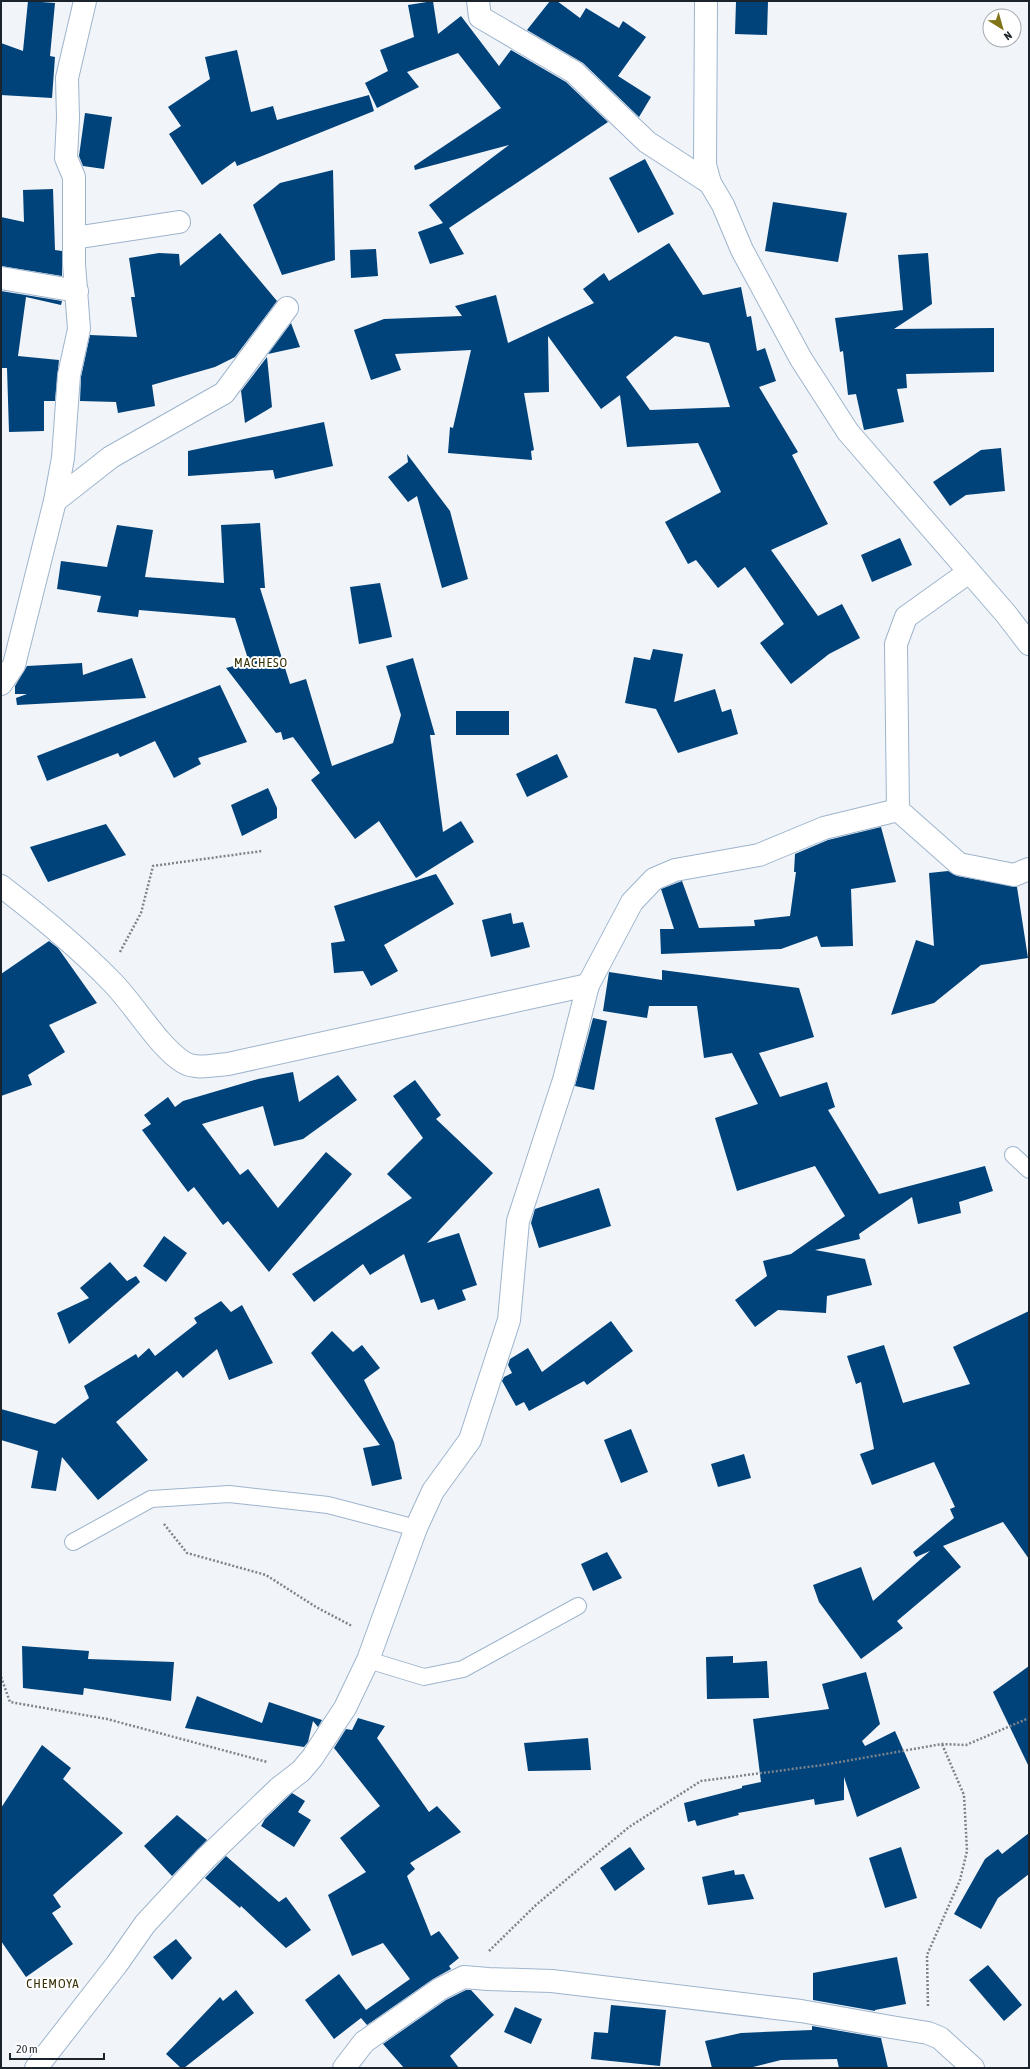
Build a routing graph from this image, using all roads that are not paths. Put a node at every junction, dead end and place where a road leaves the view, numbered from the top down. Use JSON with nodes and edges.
{"nodes":[{"id":1,"x":85,"y":1,"type":"edge"},
{"id":2,"x":478,"y":1,"type":"edge"},
{"id":3,"x":706,"y":1,"type":"edge"},
{"id":4,"x":710,"y":183,"type":"junction"},
{"id":5,"x":179,"y":222,"type":"dead end"},
{"id":6,"x":74,"y":238,"type":"junction"},
{"id":7,"x":1,"y":278,"type":"edge"},
{"id":8,"x":77,"y":291,"type":"junction"},
{"id":9,"x":287,"y":308,"type":"dead end"},
{"id":10,"x":55,"y":501,"type":"junction"},
{"id":11,"x":969,"y":572,"type":"junction"},
{"id":12,"x":1029,"y":644,"type":"edge"},
{"id":13,"x":1,"y":684,"type":"edge"},
{"id":14,"x":898,"y":810,"type":"junction"},
{"id":15,"x":1029,"y":869,"type":"edge"},
{"id":16,"x":1,"y":886,"type":"edge"},
{"id":17,"x":588,"y":985,"type":"junction"},
{"id":18,"x":1013,"y":1155,"type":"dead end"},
{"id":19,"x":1029,"y":1170,"type":"edge"},
{"id":20,"x":416,"y":1528,"type":"junction"},
{"id":21,"x":73,"y":1542,"type":"dead end"},
{"id":22,"x":578,"y":1606,"type":"dead end"},
{"id":23,"x":368,"y":1660,"type":"junction"},
{"id":24,"x":36,"y":2068,"type":"edge"},
{"id":25,"x":344,"y":2068,"type":"edge"},
{"id":26,"x":973,"y":2068,"type":"edge"}],
"edges":[{"from":1,"to":6,"type":"street"},
{"from":2,"to":4,"type":"street"},
{"from":3,"to":4,"type":"street"},
{"from":4,"to":11,"type":"street"},
{"from":5,"to":6,"type":"street"},
{"from":6,"to":8,"type":"street"},
{"from":7,"to":8,"type":"street"},
{"from":8,"to":10,"type":"street"},
{"from":9,"to":10,"type":"street"},
{"from":10,"to":13,"type":"street"},
{"from":11,"to":12,"type":"street"},
{"from":11,"to":14,"type":"street"},
{"from":14,"to":15,"type":"street"},
{"from":14,"to":17,"type":"street"},
{"from":16,"to":17,"type":"street"},
{"from":17,"to":20,"type":"street"},
{"from":18,"to":19,"type":"lane"},
{"from":20,"to":21,"type":"lane"},
{"from":20,"to":23,"type":"street"},
{"from":22,"to":23,"type":"lane"},
{"from":23,"to":24,"type":"street"},
{"from":25,"to":26,"type":"street"}]}
